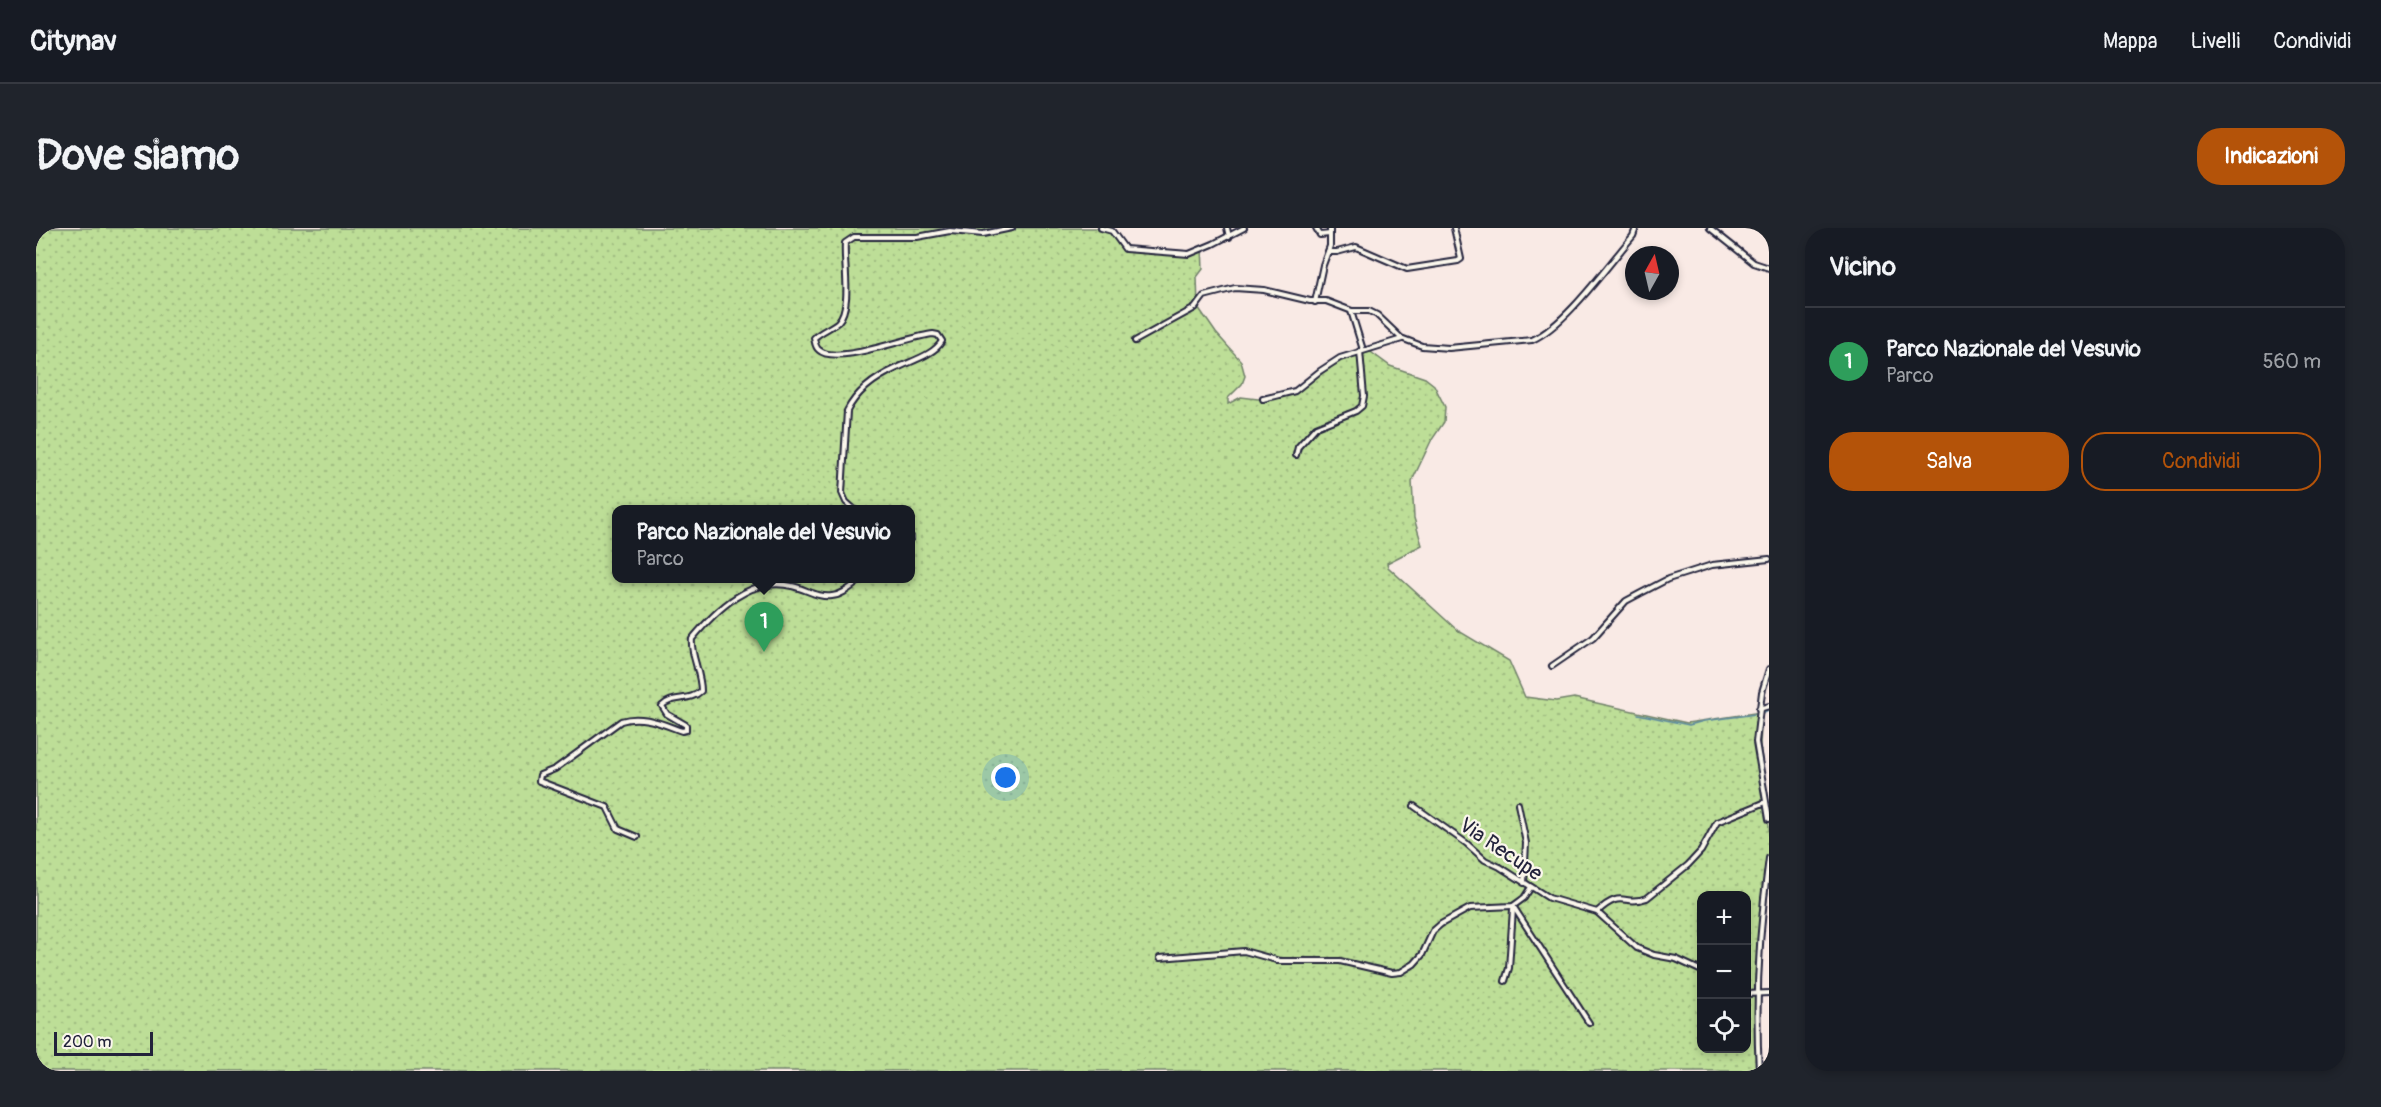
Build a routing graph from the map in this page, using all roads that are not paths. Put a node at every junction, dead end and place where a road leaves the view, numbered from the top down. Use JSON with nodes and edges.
{"nodes":[{"id":1,"x":1012,"y":228,"type":"edge"},
{"id":2,"x":1101,"y":228,"type":"edge"},
{"id":3,"x":1227,"y":228,"type":"edge"},
{"id":4,"x":1244,"y":228,"type":"edge"},
{"id":5,"x":1316,"y":228,"type":"edge"},
{"id":6,"x":1330,"y":228,"type":"edge"},
{"id":7,"x":1454,"y":228,"type":"edge"},
{"id":8,"x":1636,"y":228,"type":"edge"},
{"id":9,"x":1710,"y":228,"type":"edge"},
{"id":10,"x":1330,"y":234,"type":"junction"},
{"id":11,"x":1229,"y":237,"type":"junction"},
{"id":12,"x":1328,"y":252,"type":"junction"},
{"id":13,"x":1769,"y":268,"type":"edge"},
{"id":14,"x":1315,"y":302,"type":"junction"},
{"id":15,"x":1351,"y":310,"type":"junction"},
{"id":16,"x":1403,"y":339,"type":"junction"},
{"id":17,"x":1135,"y":341,"type":"dead end"},
{"id":18,"x":1361,"y":351,"type":"junction"},
{"id":19,"x":1263,"y":399,"type":"dead end"},
{"id":20,"x":1296,"y":455,"type":"dead end"},
{"id":21,"x":849,"y":505,"type":"edge"},
{"id":22,"x":1769,"y":559,"type":"edge"},
{"id":23,"x":858,"y":583,"type":"edge"},
{"id":24,"x":1552,"y":666,"type":"dead end"},
{"id":25,"x":1769,"y":669,"type":"edge"},
{"id":26,"x":1769,"y":706,"type":"edge"},
{"id":27,"x":1759,"y":709,"type":"junction"},
{"id":28,"x":1766,"y":802,"type":"junction"},
{"id":29,"x":1518,"y":804,"type":"dead end"},
{"id":30,"x":1414,"y":806,"type":"dead end"},
{"id":31,"x":1769,"y":819,"type":"edge"},
{"id":32,"x":637,"y":837,"type":"dead end"},
{"id":33,"x":1769,"y":858,"type":"edge"},
{"id":34,"x":1524,"y":884,"type":"junction"},
{"id":35,"x":1531,"y":887,"type":"junction"},
{"id":36,"x":1513,"y":907,"type":"junction"},
{"id":37,"x":1597,"y":912,"type":"junction"},
{"id":38,"x":1160,"y":958,"type":"dead end"},
{"id":39,"x":1697,"y":969,"type":"edge"},
{"id":40,"x":1505,"y":981,"type":"dead end"},
{"id":41,"x":1769,"y":993,"type":"edge"},
{"id":42,"x":1751,"y":994,"type":"edge"},
{"id":43,"x":1756,"y":994,"type":"junction"},
{"id":44,"x":1589,"y":1023,"type":"dead end"},
{"id":45,"x":1759,"y":1071,"type":"edge"}],
"edges":[{"from":1,"to":21,"type":"street"},
{"from":2,"to":11,"type":"street"},
{"from":3,"to":11,"type":"street"},
{"from":4,"to":11,"type":"street"},
{"from":5,"to":10,"type":"street"},
{"from":6,"to":10,"type":"street"},
{"from":7,"to":12,"type":"street"},
{"from":8,"to":16,"type":"street"},
{"from":9,"to":13,"type":"street"},
{"from":10,"to":12,"type":"street"},
{"from":12,"to":14,"type":"street"},
{"from":14,"to":15,"type":"street"},
{"from":14,"to":17,"type":"street"},
{"from":15,"to":16,"type":"street"},
{"from":15,"to":18,"type":"street"},
{"from":16,"to":18,"type":"street"},
{"from":18,"to":19,"type":"street"},
{"from":18,"to":20,"type":"street"},
{"from":22,"to":24,"type":"street"},
{"from":23,"to":32,"type":"street"},
{"from":25,"to":27,"type":"street"},
{"from":26,"to":27,"type":"street"},
{"from":27,"to":28,"type":"street"},
{"from":28,"to":31,"type":"street"},
{"from":28,"to":37,"type":"street"},
{"from":29,"to":34,"type":"street"},
{"from":30,"to":34,"type":"street","name":"Via Recupe"},
{"from":33,"to":43,"type":"street"},
{"from":34,"to":35,"type":"street","name":"Via Recupe"},
{"from":35,"to":36,"type":"street"},
{"from":35,"to":37,"type":"street","name":"Via Recupe"},
{"from":36,"to":38,"type":"street"},
{"from":36,"to":40,"type":"street"},
{"from":36,"to":44,"type":"street"},
{"from":37,"to":39,"type":"street","name":"Via Recupe"},
{"from":41,"to":43,"type":"street"},
{"from":42,"to":43,"type":"street"},
{"from":43,"to":45,"type":"street"}]}
